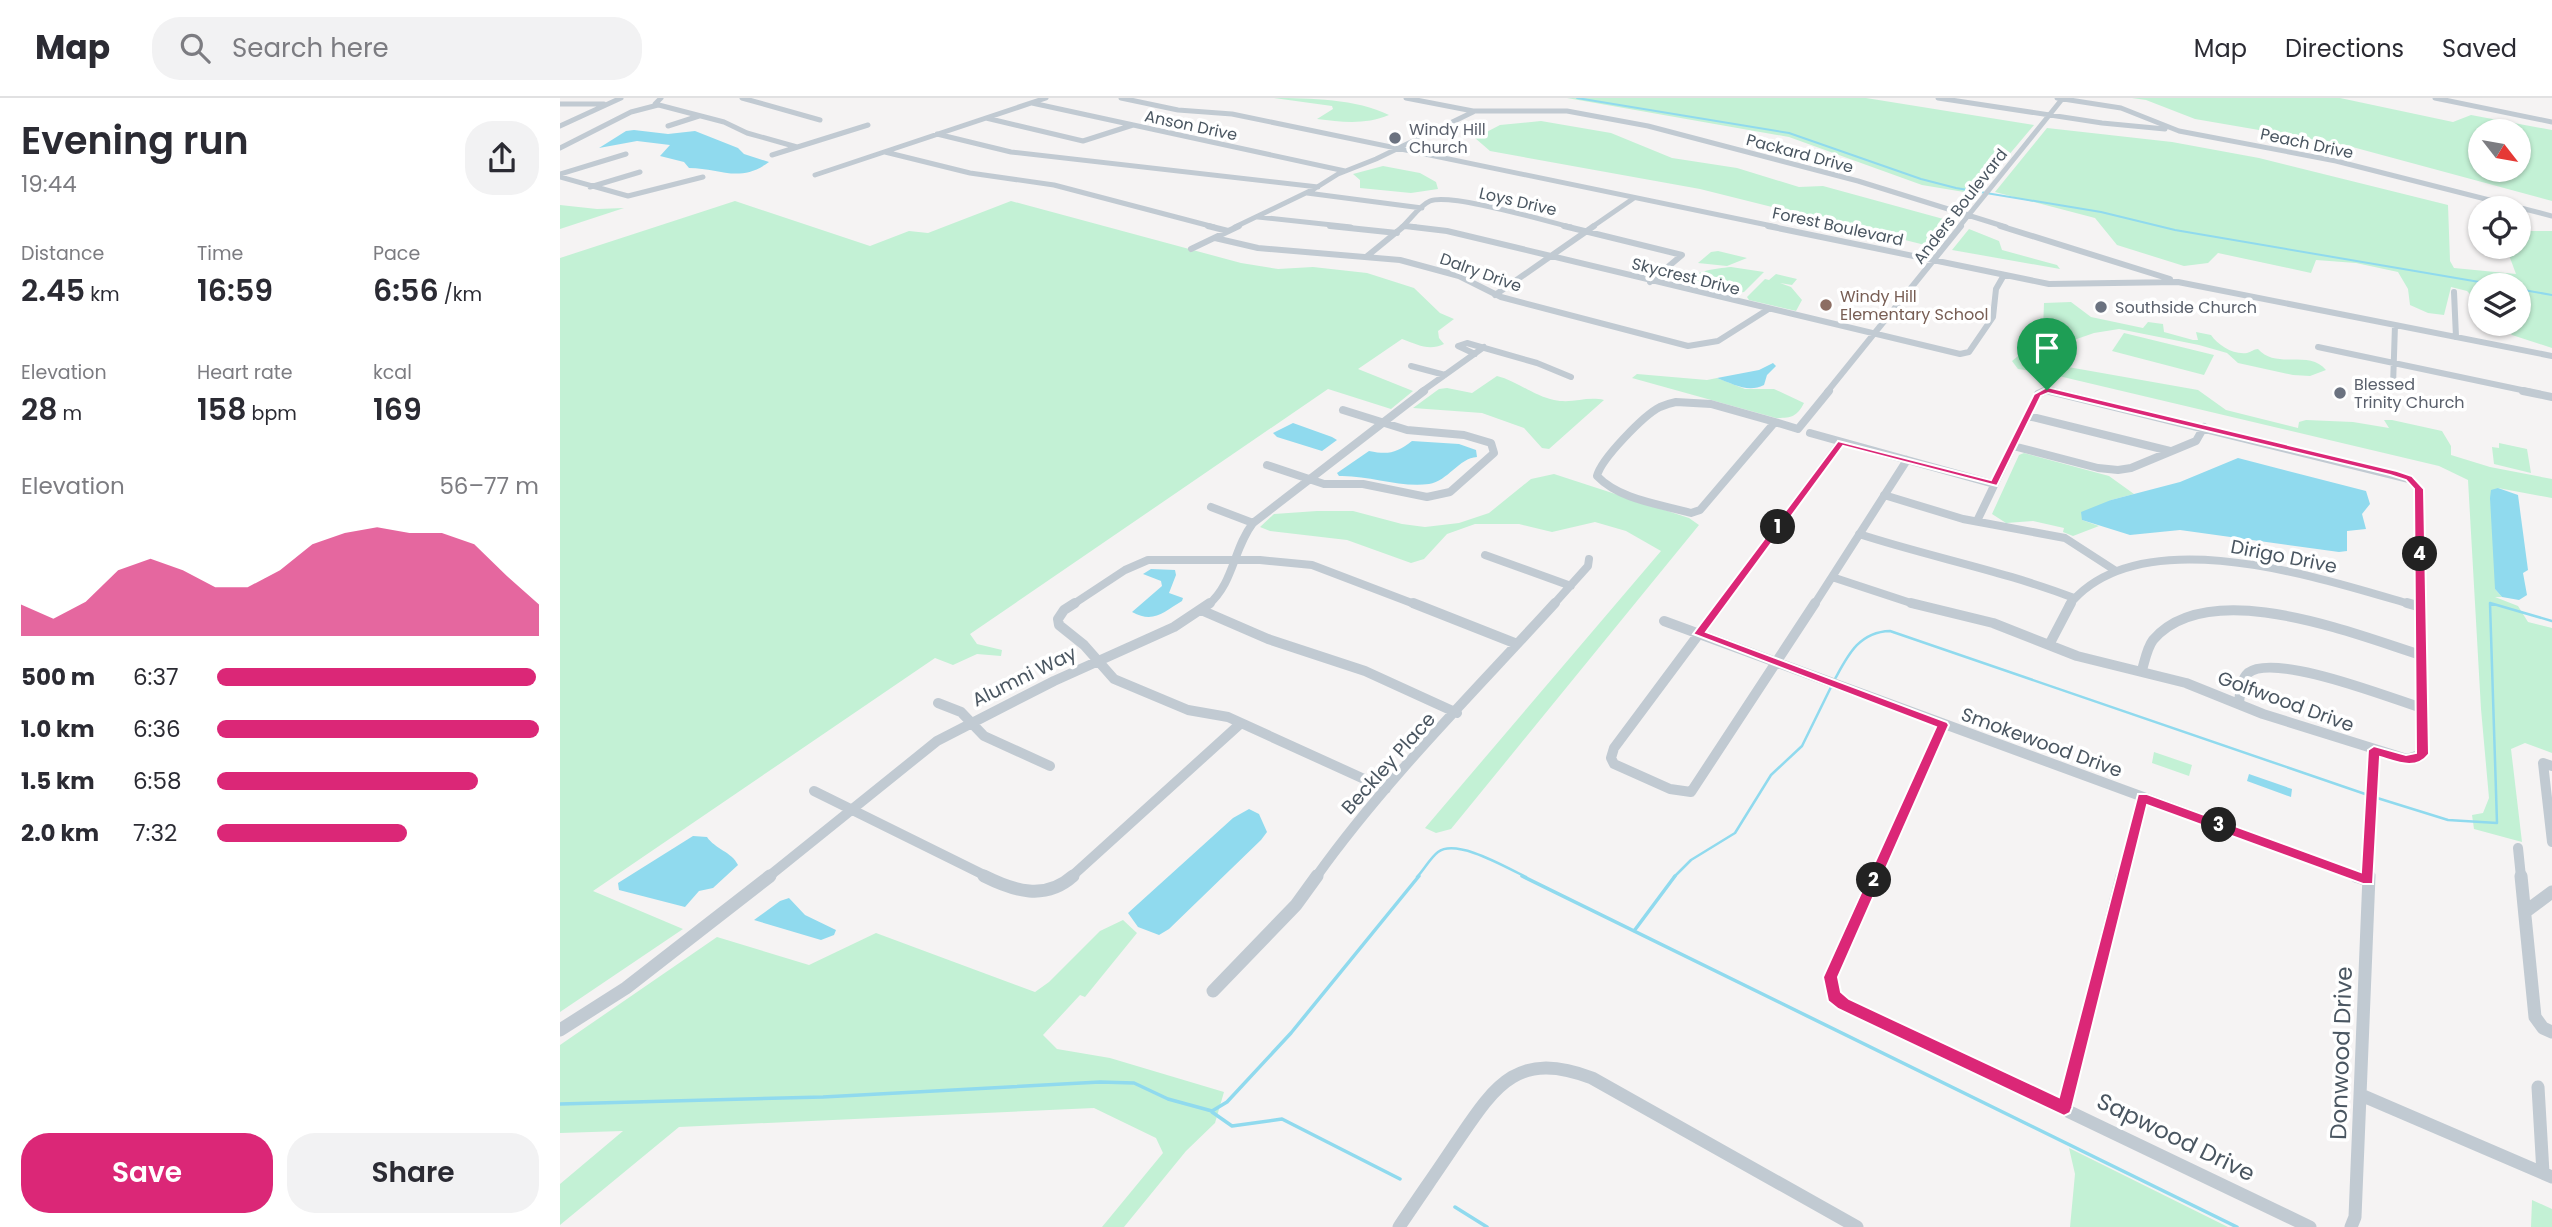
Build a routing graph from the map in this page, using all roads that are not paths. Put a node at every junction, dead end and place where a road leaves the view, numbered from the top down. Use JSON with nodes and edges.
{"nodes":[{"id":1,"x":621,"y":98,"type":"edge"},
{"id":2,"x":661,"y":98,"type":"edge"},
{"id":3,"x":742,"y":98,"type":"edge"},
{"id":4,"x":1046,"y":98,"type":"edge"},
{"id":5,"x":1121,"y":98,"type":"edge"},
{"id":6,"x":1406,"y":98,"type":"edge"},
{"id":7,"x":1938,"y":98,"type":"edge"},
{"id":8,"x":2057,"y":98,"type":"edge"},
{"id":9,"x":2063,"y":98,"type":"edge"},
{"id":10,"x":2435,"y":98,"type":"edge"},
{"id":11,"x":1032,"y":103,"type":"junction"},
{"id":12,"x":560,"y":104,"type":"edge"},
{"id":13,"x":608,"y":104,"type":"junction"},
{"id":14,"x":658,"y":105,"type":"junction"},
{"id":15,"x":2496,"y":105,"type":"dead end"},
{"id":16,"x":1473,"y":111,"type":"junction"},
{"id":17,"x":2497,"y":112,"type":"junction"},
{"id":18,"x":2050,"y":115,"type":"junction"},
{"id":19,"x":699,"y":116,"type":"junction"},
{"id":20,"x":986,"y":118,"type":"junction"},
{"id":21,"x":820,"y":120,"type":"dead end"},
{"id":22,"x":2552,"y":122,"type":"edge"},
{"id":23,"x":868,"y":125,"type":"dead end"},
{"id":24,"x":1133,"y":125,"type":"junction"},
{"id":25,"x":560,"y":126,"type":"edge"},
{"id":26,"x":668,"y":126,"type":"dead end"},
{"id":27,"x":2179,"y":131,"type":"junction"},
{"id":28,"x":937,"y":134,"type":"junction"},
{"id":29,"x":797,"y":147,"type":"junction"},
{"id":30,"x":560,"y":149,"type":"edge"},
{"id":31,"x":1397,"y":149,"type":"junction"},
{"id":32,"x":886,"y":152,"type":"junction"},
{"id":33,"x":626,"y":154,"type":"dead end"},
{"id":34,"x":772,"y":155,"type":"dead end"},
{"id":35,"x":1345,"y":171,"type":"junction"},
{"id":36,"x":640,"y":172,"type":"dead end"},
{"id":37,"x":815,"y":175,"type":"dead end"},
{"id":38,"x":560,"y":176,"type":"edge"},
{"id":39,"x":703,"y":177,"type":"dead end"},
{"id":40,"x":590,"y":187,"type":"junction"},
{"id":41,"x":1318,"y":187,"type":"junction"},
{"id":42,"x":1307,"y":193,"type":"junction"},
{"id":43,"x":1634,"y":198,"type":"junction"},
{"id":44,"x":1422,"y":208,"type":"junction"},
{"id":45,"x":1969,"y":216,"type":"junction"},
{"id":46,"x":2552,"y":216,"type":"edge"},
{"id":47,"x":1258,"y":217,"type":"junction"},
{"id":48,"x":1405,"y":226,"type":"junction"},
{"id":49,"x":1228,"y":231,"type":"junction"},
{"id":50,"x":1586,"y":232,"type":"junction"},
{"id":51,"x":1397,"y":233,"type":"junction"},
{"id":52,"x":1215,"y":238,"type":"junction"},
{"id":53,"x":1191,"y":249,"type":"dead end"},
{"id":54,"x":1366,"y":257,"type":"junction"},
{"id":55,"x":1548,"y":257,"type":"junction"},
{"id":56,"x":1934,"y":260,"type":"junction"},
{"id":57,"x":2004,"y":275,"type":"junction"},
{"id":58,"x":1650,"y":282,"type":"junction"},
{"id":59,"x":2178,"y":282,"type":"junction"},
{"id":60,"x":2454,"y":292,"type":"dead end"},
{"id":61,"x":1495,"y":295,"type":"junction"},
{"id":62,"x":1767,"y":310,"type":"junction"},
{"id":63,"x":2395,"y":325,"type":"junction"},
{"id":64,"x":1875,"y":335,"type":"junction"},
{"id":65,"x":2456,"y":337,"type":"junction"},
{"id":66,"x":2318,"y":347,"type":"dead end"},
{"id":67,"x":2552,"y":356,"type":"edge"},
{"id":68,"x":2394,"y":364,"type":"junction"},
{"id":69,"x":1410,"y":366,"type":"dead end"},
{"id":70,"x":1445,"y":375,"type":"junction"},
{"id":71,"x":1571,"y":377,"type":"dead end"},
{"id":72,"x":2393,"y":387,"type":"dead end"},
{"id":73,"x":2552,"y":397,"type":"edge"},
{"id":74,"x":1343,"y":410,"type":"dead end"},
{"id":75,"x":2028,"y":416,"type":"junction"},
{"id":76,"x":1382,"y":422,"type":"junction"},
{"id":77,"x":1774,"y":422,"type":"junction"},
{"id":78,"x":2204,"y":427,"type":"junction"},
{"id":79,"x":1810,"y":433,"type":"dead end"},
{"id":80,"x":1841,"y":442,"type":"junction"},
{"id":81,"x":2013,"y":446,"type":"junction"},
{"id":82,"x":2170,"y":452,"type":"junction"},
{"id":83,"x":1907,"y":460,"type":"junction"},
{"id":84,"x":1267,"y":466,"type":"dead end"},
{"id":85,"x":1308,"y":480,"type":"junction"},
{"id":86,"x":1994,"y":484,"type":"junction"},
{"id":87,"x":1884,"y":495,"type":"junction"},
{"id":88,"x":1211,"y":507,"type":"dead end"},
{"id":89,"x":1977,"y":521,"type":"junction"},
{"id":90,"x":1253,"y":523,"type":"junction"},
{"id":91,"x":1859,"y":534,"type":"junction"},
{"id":92,"x":1485,"y":555,"type":"dead end"},
{"id":93,"x":1589,"y":559,"type":"dead end"},
{"id":94,"x":1236,"y":560,"type":"junction"},
{"id":95,"x":2116,"y":571,"type":"junction"},
{"id":96,"x":1832,"y":577,"type":"junction"},
{"id":97,"x":1571,"y":586,"type":"junction"},
{"id":98,"x":2074,"y":598,"type":"junction"},
{"id":99,"x":2421,"y":607,"type":"junction"},
{"id":100,"x":1201,"y":610,"type":"junction"},
{"id":101,"x":1664,"y":621,"type":"dead end"},
{"id":102,"x":1699,"y":634,"type":"junction"},
{"id":103,"x":1517,"y":644,"type":"junction"},
{"id":104,"x":2049,"y":645,"type":"junction"},
{"id":105,"x":2421,"y":655,"type":"junction"},
{"id":106,"x":1097,"y":660,"type":"junction"},
{"id":107,"x":1777,"y":663,"type":"junction"},
{"id":108,"x":2143,"y":670,"type":"junction"},
{"id":109,"x":938,"y":703,"type":"dead end"},
{"id":110,"x":2239,"y":704,"type":"junction"},
{"id":111,"x":2422,"y":708,"type":"junction"},
{"id":112,"x":1457,"y":713,"type":"junction"},
{"id":113,"x":972,"y":722,"type":"junction"},
{"id":114,"x":1240,"y":724,"type":"junction"},
{"id":115,"x":1942,"y":725,"type":"junction"},
{"id":116,"x":2374,"y":750,"type":"junction"},
{"id":117,"x":1050,"y":766,"type":"dead end"},
{"id":118,"x":2552,"y":766,"type":"edge"},
{"id":119,"x":1386,"y":789,"type":"junction"},
{"id":120,"x":814,"y":791,"type":"dead end"},
{"id":121,"x":2143,"y":798,"type":"junction"},
{"id":122,"x":852,"y":808,"type":"junction"},
{"id":123,"x":2552,"y":842,"type":"edge"},
{"id":124,"x":2518,"y":848,"type":"dead end"},
{"id":125,"x":2368,"y":880,"type":"junction"},
{"id":126,"x":2552,"y":892,"type":"edge"},
{"id":127,"x":2525,"y":912,"type":"junction"},
{"id":128,"x":1213,"y":991,"type":"dead end"},
{"id":129,"x":560,"y":1030,"type":"edge"},
{"id":130,"x":2552,"y":1032,"type":"edge"},
{"id":131,"x":2538,"y":1087,"type":"dead end"},
{"id":132,"x":2361,"y":1094,"type":"junction"},
{"id":133,"x":2064,"y":1108,"type":"junction"},
{"id":134,"x":2548,"y":1175,"type":"edge"},
{"id":135,"x":1399,"y":1227,"type":"edge"},
{"id":136,"x":1857,"y":1227,"type":"edge"},
{"id":137,"x":2310,"y":1227,"type":"edge"},
{"id":138,"x":2351,"y":1227,"type":"edge"}],
"edges":[{"from":1,"to":13,"type":"street"},
{"from":2,"to":14,"type":"street"},
{"from":3,"to":21,"type":"street"},
{"from":4,"to":11,"type":"street"},
{"from":5,"to":31,"type":"street","name":"Forest Boulevard"},
{"from":6,"to":16,"type":"street","name":"Packard Drive"},
{"from":7,"to":18,"type":"street"},
{"from":8,"to":9,"type":"street","name":"Peach Drive"},
{"from":9,"to":18,"type":"street","name":"Anders Boulevard"},
{"from":9,"to":27,"type":"street","name":"Peach Drive"},
{"from":10,"to":17,"type":"street"},
{"from":11,"to":20,"type":"street"},
{"from":11,"to":24,"type":"street","name":"Anson Drive"},
{"from":12,"to":13,"type":"street"},
{"from":13,"to":25,"type":"street"},
{"from":14,"to":19,"type":"street"},
{"from":14,"to":30,"type":"street"},
{"from":15,"to":17,"type":"street"},
{"from":16,"to":31,"type":"street"},
{"from":16,"to":45,"type":"street","name":"Packard Drive"},
{"from":17,"to":22,"type":"street"},
{"from":18,"to":27,"type":"street"},
{"from":18,"to":45,"type":"street","name":"Anders Boulevard"},
{"from":19,"to":26,"type":"street"},
{"from":19,"to":29,"type":"street"},
{"from":20,"to":24,"type":"street"},
{"from":20,"to":28,"type":"street"},
{"from":23,"to":29,"type":"street"},
{"from":24,"to":35,"type":"street","name":"Anson Drive"},
{"from":27,"to":46,"type":"street","name":"Peach Drive"},
{"from":28,"to":32,"type":"street"},
{"from":28,"to":41,"type":"street"},
{"from":29,"to":34,"type":"street"},
{"from":31,"to":35,"type":"street"},
{"from":31,"to":43,"type":"street","name":"Forest Boulevard"},
{"from":32,"to":37,"type":"street"},
{"from":32,"to":49,"type":"street"},
{"from":33,"to":38,"type":"street"},
{"from":35,"to":41,"type":"street"},
{"from":36,"to":40,"type":"street"},
{"from":38,"to":40,"type":"street"},
{"from":39,"to":40,"type":"street"},
{"from":41,"to":42,"type":"street"},
{"from":42,"to":44,"type":"street","name":"Loys Drive"},
{"from":42,"to":47,"type":"street"},
{"from":43,"to":50,"type":"street"},
{"from":43,"to":56,"type":"street","name":"Forest Boulevard"},
{"from":44,"to":48,"type":"street"},
{"from":44,"to":50,"type":"street","name":"Loys Drive"},
{"from":45,"to":56,"type":"street","name":"Anders Boulevard"},
{"from":45,"to":59,"type":"street","name":"Packard Drive"},
{"from":47,"to":49,"type":"street"},
{"from":47,"to":51,"type":"street"},
{"from":48,"to":51,"type":"street"},
{"from":48,"to":55,"type":"street","name":"Skycrest Drive"},
{"from":49,"to":52,"type":"street"},
{"from":50,"to":55,"type":"street"},
{"from":50,"to":58,"type":"street","name":"Loys Drive"},
{"from":51,"to":54,"type":"street"},
{"from":52,"to":53,"type":"street"},
{"from":52,"to":54,"type":"street","name":"Dalry Drive"},
{"from":54,"to":61,"type":"street","name":"Dalry Drive"},
{"from":55,"to":58,"type":"street","name":"Skycrest Drive"},
{"from":55,"to":61,"type":"street"},
{"from":56,"to":57,"type":"street","name":"Forest Boulevard"},
{"from":56,"to":64,"type":"street","name":"Anders Boulevard"},
{"from":57,"to":59,"type":"street","name":"Forest Boulevard"},
{"from":57,"to":64,"type":"street","name":"Skycrest Drive"},
{"from":58,"to":62,"type":"street","name":"Skycrest Drive"},
{"from":59,"to":63,"type":"street","name":"Forest Boulevard"},
{"from":60,"to":65,"type":"street"},
{"from":61,"to":62,"type":"street","name":"Dalry Drive"},
{"from":62,"to":64,"type":"street","name":"Skycrest Drive"},
{"from":63,"to":65,"type":"street","name":"Forest Boulevard"},
{"from":63,"to":68,"type":"street"},
{"from":64,"to":77,"type":"street","name":"Anders Boulevard"},
{"from":65,"to":67,"type":"street","name":"Forest Boulevard"},
{"from":66,"to":68,"type":"street"},
{"from":68,"to":72,"type":"street"},
{"from":68,"to":73,"type":"street"},
{"from":69,"to":70,"type":"street"},
{"from":70,"to":71,"type":"street","name":"Alumni Way"},
{"from":70,"to":76,"type":"street","name":"Alumni Way"},
{"from":74,"to":76,"type":"street"},
{"from":75,"to":78,"type":"street","name":"Golfwood Drive"},
{"from":75,"to":81,"type":"street"},
{"from":75,"to":82,"type":"street"},
{"from":76,"to":85,"type":"street","name":"Alumni Way"},
{"from":76,"to":85,"type":"street"},
{"from":77,"to":77,"type":"street"},
{"from":78,"to":82,"type":"street"},
{"from":78,"to":99,"type":"street","name":"Golfwood Drive"},
{"from":79,"to":80,"type":"street"},
{"from":80,"to":83,"type":"street"},
{"from":80,"to":102,"type":"street"},
{"from":81,"to":82,"type":"street"},
{"from":81,"to":86,"type":"street"},
{"from":83,"to":86,"type":"street"},
{"from":83,"to":87,"type":"street"},
{"from":84,"to":85,"type":"street"},
{"from":85,"to":90,"type":"street","name":"Alumni Way"},
{"from":86,"to":89,"type":"street"},
{"from":87,"to":89,"type":"street"},
{"from":87,"to":91,"type":"street"},
{"from":88,"to":90,"type":"street"},
{"from":89,"to":95,"type":"street"},
{"from":90,"to":94,"type":"street","name":"Alumni Way"},
{"from":91,"to":96,"type":"street"},
{"from":91,"to":98,"type":"street"},
{"from":92,"to":97,"type":"street"},
{"from":93,"to":97,"type":"street","name":"Beckley Place"},
{"from":94,"to":100,"type":"street","name":"Alumni Way"},
{"from":94,"to":103,"type":"street"},
{"from":94,"to":106,"type":"street"},
{"from":95,"to":98,"type":"street","name":"Dirigo Drive"},
{"from":95,"to":99,"type":"street","name":"Dirigo Drive"},
{"from":96,"to":104,"type":"street","name":"Golfwood Drive"},
{"from":96,"to":107,"type":"street"},
{"from":97,"to":103,"type":"street","name":"Beckley Place"},
{"from":98,"to":104,"type":"street","name":"Dirigo Drive"},
{"from":99,"to":105,"type":"street","name":"Golfwood Drive"},
{"from":100,"to":106,"type":"street","name":"Alumni Way"},
{"from":100,"to":112,"type":"street"},
{"from":101,"to":102,"type":"street","name":"Smokewood Drive"},
{"from":102,"to":107,"type":"street","name":"Smokewood Drive"},
{"from":102,"to":107,"type":"street"},
{"from":103,"to":112,"type":"street","name":"Beckley Place"},
{"from":104,"to":108,"type":"street","name":"Golfwood Drive"},
{"from":105,"to":108,"type":"street"},
{"from":105,"to":111,"type":"street","name":"Golfwood Drive"},
{"from":106,"to":113,"type":"street","name":"Alumni Way"},
{"from":106,"to":114,"type":"street"},
{"from":107,"to":115,"type":"street","name":"Smokewood Drive"},
{"from":108,"to":110,"type":"street","name":"Golfwood Drive"},
{"from":109,"to":113,"type":"street"},
{"from":110,"to":111,"type":"street"},
{"from":110,"to":116,"type":"street","name":"Golfwood Drive"},
{"from":111,"to":116,"type":"street","name":"Golfwood Drive"},
{"from":112,"to":119,"type":"street","name":"Beckley Place"},
{"from":113,"to":117,"type":"street"},
{"from":113,"to":122,"type":"street","name":"Alumni Way"},
{"from":114,"to":119,"type":"street"},
{"from":114,"to":122,"type":"street"},
{"from":115,"to":121,"type":"street","name":"Smokewood Drive"},
{"from":115,"to":133,"type":"street","name":"Sapwood Drive"},
{"from":116,"to":125,"type":"street","name":"Donwood Drive"},
{"from":118,"to":123,"type":"street"},
{"from":119,"to":128,"type":"street","name":"Beckley Place"},
{"from":120,"to":122,"type":"street"},
{"from":121,"to":125,"type":"street","name":"Smokewood Drive"},
{"from":121,"to":133,"type":"street"},
{"from":122,"to":129,"type":"street","name":"Alumni Way"},
{"from":124,"to":127,"type":"street"},
{"from":125,"to":132,"type":"street","name":"Donwood Drive"},
{"from":126,"to":127,"type":"street"},
{"from":127,"to":130,"type":"street"},
{"from":131,"to":134,"type":"street"},
{"from":132,"to":134,"type":"street"},
{"from":132,"to":138,"type":"street","name":"Donwood Drive"},
{"from":133,"to":137,"type":"street","name":"Sapwood Drive"},
{"from":135,"to":136,"type":"street"}]}
